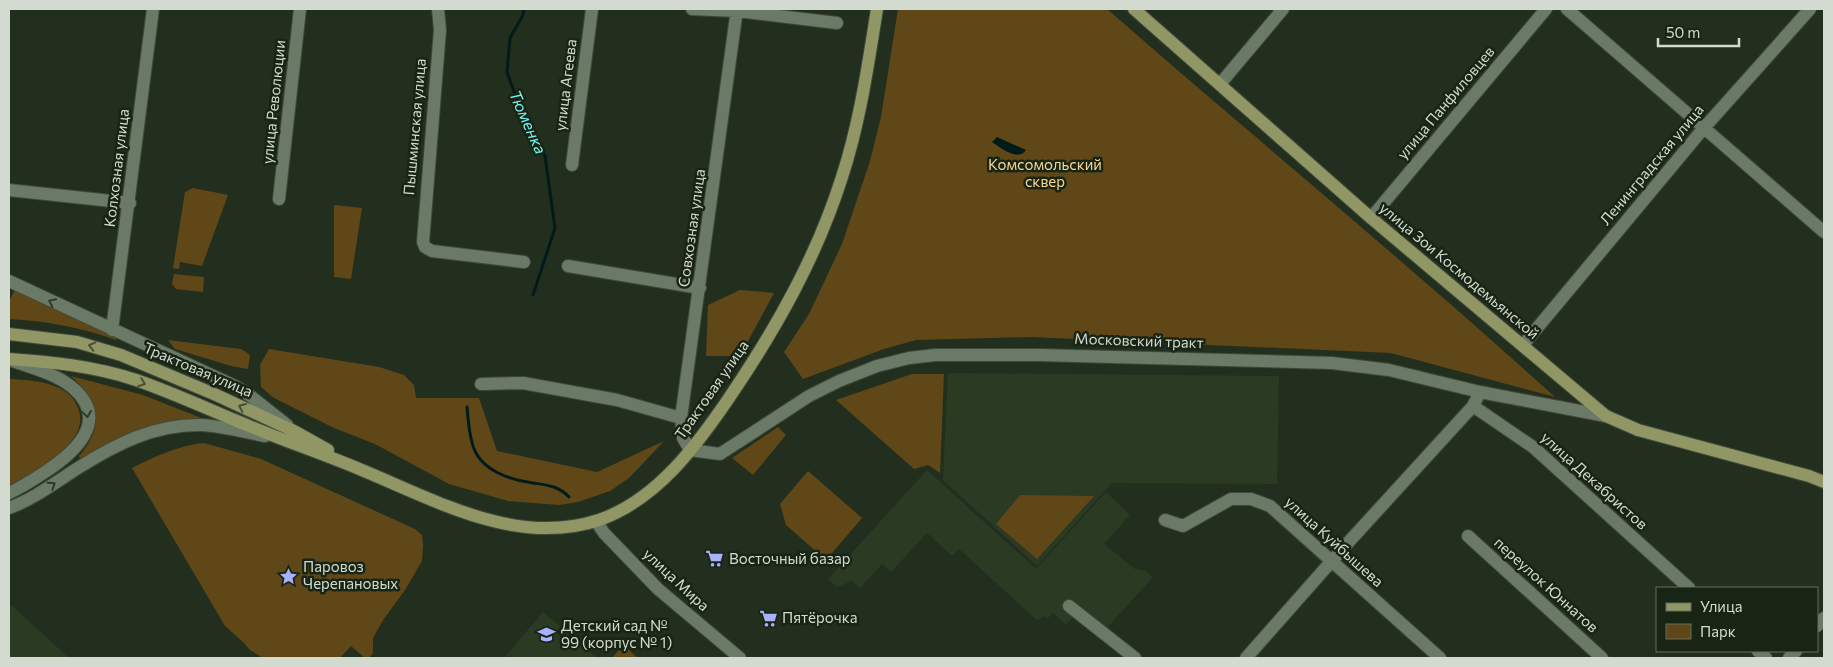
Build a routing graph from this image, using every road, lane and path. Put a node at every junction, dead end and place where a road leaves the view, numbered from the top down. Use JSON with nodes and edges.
{"nodes":[{"id":1,"x":153,"y":9,"type":"edge"},
{"id":2,"x":300,"y":9,"type":"edge"},
{"id":3,"x":438,"y":9,"type":"edge"},
{"id":4,"x":592,"y":9,"type":"edge"},
{"id":5,"x":692,"y":9,"type":"edge"},
{"id":6,"x":877,"y":9,"type":"edge"},
{"id":7,"x":1134,"y":9,"type":"edge"},
{"id":8,"x":1283,"y":9,"type":"edge"},
{"id":9,"x":1546,"y":9,"type":"edge"},
{"id":10,"x":1567,"y":9,"type":"edge"},
{"id":11,"x":1810,"y":9,"type":"edge"},
{"id":12,"x":737,"y":10,"type":"edge"},
{"id":13,"x":837,"y":24,"type":"dead end"},
{"id":14,"x":1220,"y":84,"type":"junction"},
{"id":15,"x":1703,"y":129,"type":"junction"},
{"id":16,"x":572,"y":165,"type":"dead end"},
{"id":17,"x":9,"y":190,"type":"edge"},
{"id":18,"x":279,"y":199,"type":"dead end"},
{"id":19,"x":130,"y":203,"type":"junction"},
{"id":20,"x":1371,"y":218,"type":"junction"},
{"id":21,"x":1824,"y":232,"type":"edge"},
{"id":22,"x":524,"y":262,"type":"dead end"},
{"id":23,"x":568,"y":266,"type":"dead end"},
{"id":24,"x":9,"y":280,"type":"edge"},
{"id":25,"x":700,"y":288,"type":"junction"},
{"id":26,"x":112,"y":330,"type":"junction"},
{"id":27,"x":9,"y":334,"type":"edge"},
{"id":28,"x":1523,"y":345,"type":"junction"},
{"id":29,"x":9,"y":359,"type":"edge"},
{"id":30,"x":480,"y":384,"type":"dead end"},
{"id":31,"x":1480,"y":392,"type":"junction"},
{"id":32,"x":1473,"y":406,"type":"junction"},
{"id":33,"x":1606,"y":416,"type":"junction"},
{"id":34,"x":681,"y":418,"type":"junction"},
{"id":35,"x":290,"y":436,"type":"junction"},
{"id":36,"x":690,"y":450,"type":"junction"},
{"id":37,"x":1808,"y":476,"type":"junction"},
{"id":38,"x":1824,"y":478,"type":"edge"},
{"id":39,"x":1824,"y":482,"type":"edge"},
{"id":40,"x":9,"y":492,"type":"edge"},
{"id":41,"x":9,"y":508,"type":"edge"},
{"id":42,"x":1165,"y":520,"type":"dead end"},
{"id":43,"x":596,"y":521,"type":"junction"},
{"id":44,"x":1468,"y":536,"type":"dead end"},
{"id":45,"x":1331,"y":562,"type":"junction"},
{"id":46,"x":1688,"y":587,"type":"edge"},
{"id":47,"x":1069,"y":606,"type":"dead end"},
{"id":48,"x":740,"y":658,"type":"edge"},
{"id":49,"x":1135,"y":658,"type":"edge"},
{"id":50,"x":1246,"y":658,"type":"edge"},
{"id":51,"x":1440,"y":658,"type":"edge"},
{"id":52,"x":1602,"y":658,"type":"edge"}],
"edges":[{"from":1,"to":19,"type":"street","name":"Колхозная улица"},
{"from":2,"to":18,"type":"street","name":"улица Революции"},
{"from":3,"to":22,"type":"street","name":"Пышминская улица"},
{"from":4,"to":16,"type":"street","name":"улица Агеева"},
{"from":5,"to":12,"type":"street"},
{"from":6,"to":36,"type":"main road","name":"Трактовая улица"},
{"from":7,"to":14,"type":"main road","name":"улица Зои Космодемьянской"},
{"from":8,"to":14,"type":"street"},
{"from":9,"to":20,"type":"street","name":"улица Панфиловцев"},
{"from":10,"to":15,"type":"street"},
{"from":11,"to":15,"type":"street","name":"Ленинградская улица"},
{"from":12,"to":13,"type":"street"},
{"from":12,"to":25,"type":"street","name":"Совхозная улица"},
{"from":14,"to":20,"type":"main road","name":"улица Зои Космодемьянской"},
{"from":15,"to":21,"type":"street"},
{"from":15,"to":28,"type":"street","name":"Ленинградская улица"},
{"from":17,"to":19,"type":"street"},
{"from":19,"to":26,"type":"street","name":"Колхозная улица"},
{"from":20,"to":28,"type":"main road","name":"улица Зои Космодемьянской"},
{"from":23,"to":25,"type":"street"},
{"from":26,"to":24,"type":"street","one_way":true},
{"from":25,"to":34,"type":"street","name":"Совхозная улица"},
{"from":26,"to":35,"type":"street"},
{"from":35,"to":27,"type":"main road","name":"Трактовая улица","one_way":true},
{"from":28,"to":33,"type":"main road","name":"улица Зои Космодемьянской"},
{"from":29,"to":35,"type":"main road","name":"Трактовая улица","one_way":true},
{"from":29,"to":40,"type":"street","one_way":true},
{"from":30,"to":34,"type":"street"},
{"from":31,"to":32,"type":"street"},
{"from":31,"to":33,"type":"street","name":"Московский тракт"},
{"from":31,"to":36,"type":"street","name":"Московский тракт"},
{"from":32,"to":45,"type":"street"},
{"from":32,"to":46,"type":"street","name":"улица Декабристов"},
{"from":33,"to":37,"type":"main road","name":"улица Зои Космодемьянской"},
{"from":34,"to":36,"type":"street","name":"Совхозная улица"},
{"from":41,"to":35,"type":"street","one_way":true},
{"from":35,"to":43,"type":"main road","name":"Трактовая улица"},
{"from":36,"to":43,"type":"main road","name":"Трактовая улица"},
{"from":37,"to":38,"type":"main road","name":"улица Зои Космодемьянской"},
{"from":37,"to":39,"type":"main road","name":"улица Зои Космодемьянской"},
{"from":42,"to":45,"type":"street","name":"улица Куйбышева"},
{"from":43,"to":48,"type":"street","name":"улица Мира"},
{"from":44,"to":52,"type":"street","name":"переулок Юннатов"},
{"from":45,"to":50,"type":"street"},
{"from":45,"to":51,"type":"street","name":"улица Куйбышева"},
{"from":47,"to":49,"type":"street"}]}
